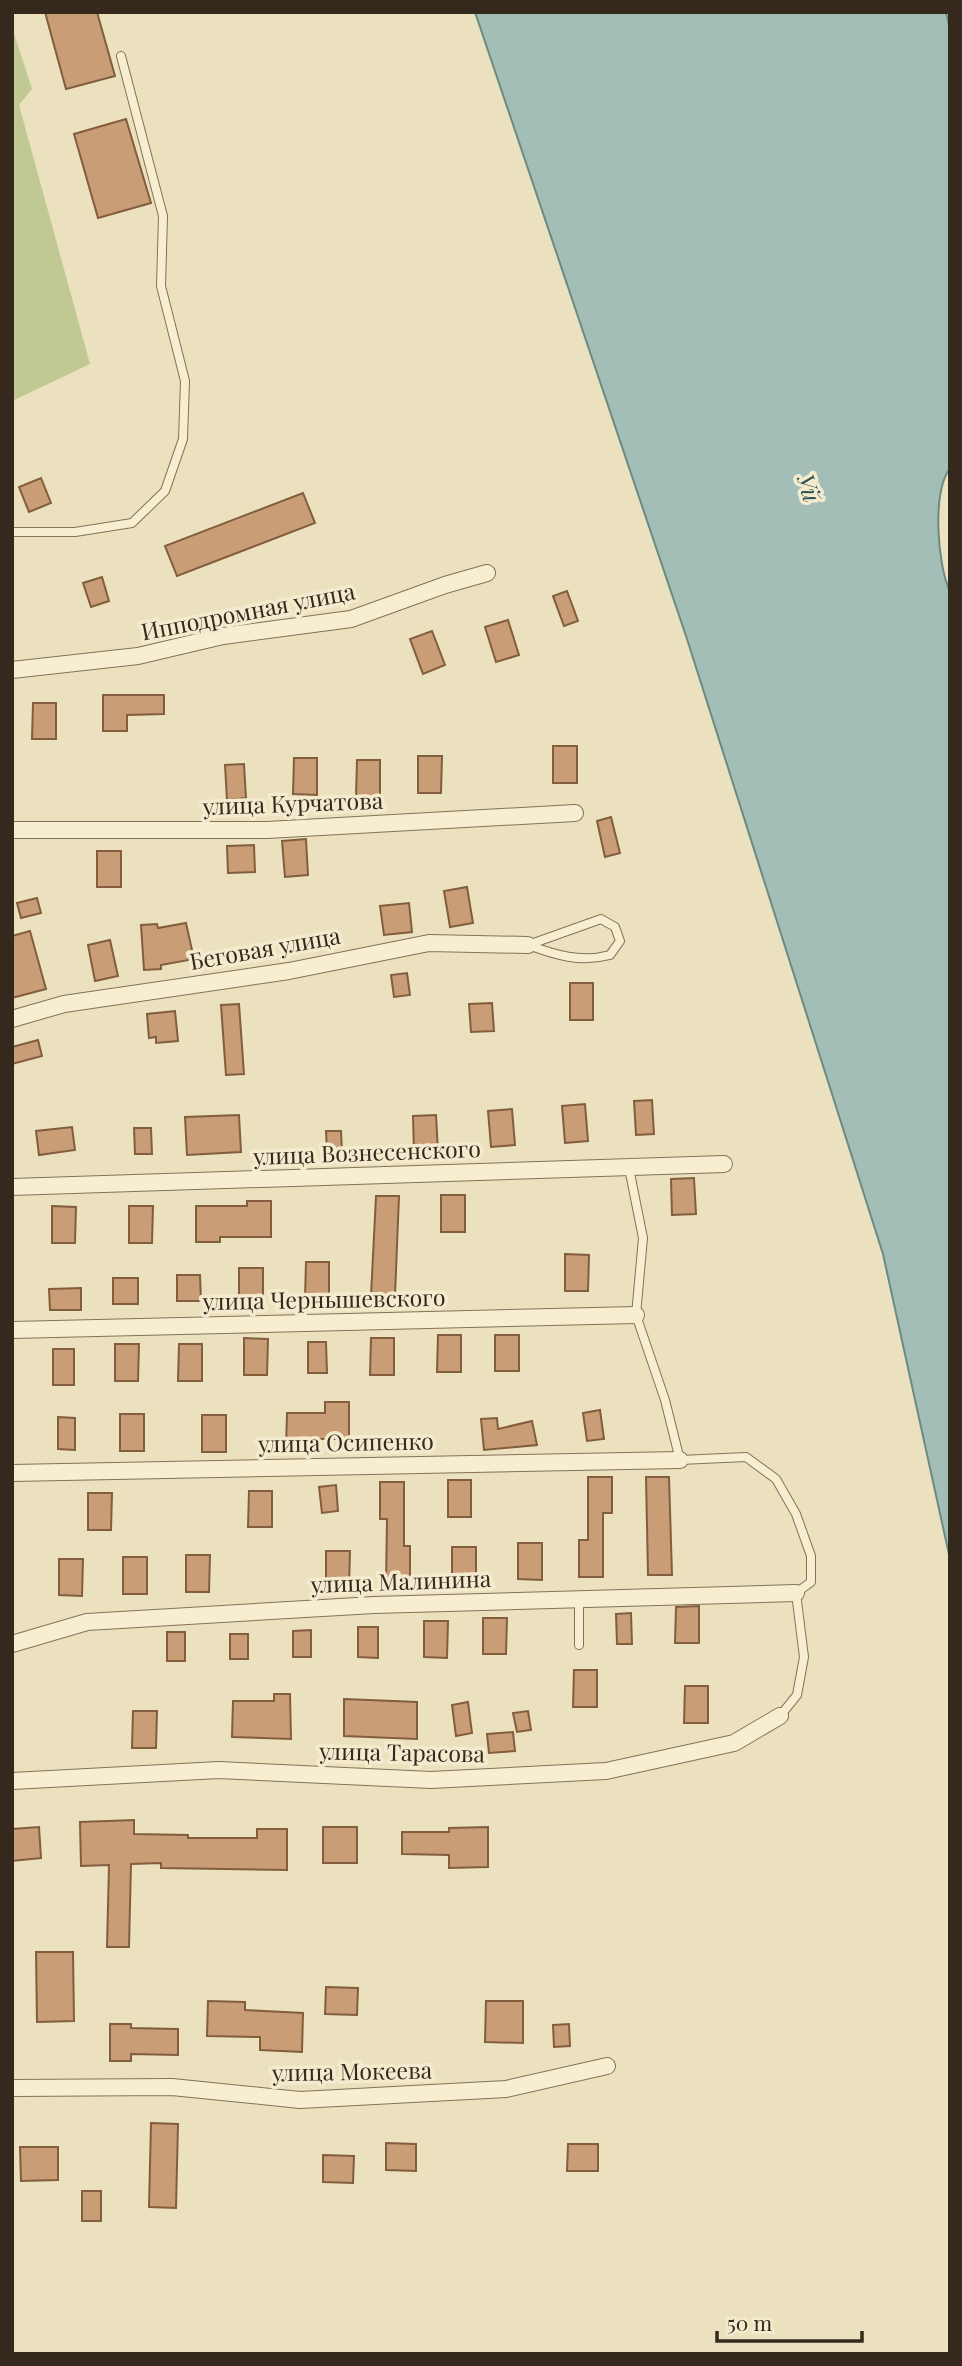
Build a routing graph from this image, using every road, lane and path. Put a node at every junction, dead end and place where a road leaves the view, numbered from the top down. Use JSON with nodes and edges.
{"nodes":[{"id":1,"x":121,"y":56,"type":"dead end"},
{"id":2,"x":12,"y":532,"type":"edge"},
{"id":3,"x":487,"y":573,"type":"dead end"},
{"id":4,"x":12,"y":670,"type":"edge"},
{"id":5,"x":575,"y":813,"type":"dead end"},
{"id":6,"x":12,"y":830,"type":"edge"},
{"id":7,"x":528,"y":945,"type":"junction"},
{"id":8,"x":12,"y":1019,"type":"edge"},
{"id":9,"x":724,"y":1164,"type":"dead end"},
{"id":10,"x":629,"y":1168,"type":"junction"},
{"id":11,"x":12,"y":1187,"type":"edge"},
{"id":12,"x":636,"y":1315,"type":"junction"},
{"id":13,"x":12,"y":1331,"type":"edge"},
{"id":14,"x":680,"y":1460,"type":"junction"},
{"id":15,"x":12,"y":1473,"type":"edge"},
{"id":16,"x":796,"y":1593,"type":"junction"},
{"id":17,"x":579,"y":1599,"type":"junction"},
{"id":18,"x":12,"y":1644,"type":"edge"},
{"id":19,"x":579,"y":1645,"type":"dead end"},
{"id":20,"x":780,"y":1716,"type":"joint"},
{"id":21,"x":12,"y":1781,"type":"edge"},
{"id":22,"x":607,"y":2066,"type":"dead end"},
{"id":23,"x":12,"y":2088,"type":"edge"}],
"edges":[{"from":1,"to":2,"type":"lane"},
{"from":3,"to":4,"type":"street","name":"Ипподромная улица"},
{"from":5,"to":6,"type":"street","name":"улица Курчатова"},
{"from":7,"to":7,"type":"lane"},
{"from":7,"to":8,"type":"street","name":"Беговая улица"},
{"from":9,"to":10,"type":"street","name":"улица Вознесенского"},
{"from":10,"to":11,"type":"street","name":"улица Вознесенского"},
{"from":10,"to":12,"type":"lane"},
{"from":12,"to":13,"type":"street","name":"улица Чернышевского"},
{"from":12,"to":14,"type":"lane"},
{"from":14,"to":15,"type":"street","name":"улица Осипенко"},
{"from":14,"to":16,"type":"lane"},
{"from":16,"to":17,"type":"street","name":"улица Малинина"},
{"from":16,"to":20,"type":"lane"},
{"from":17,"to":18,"type":"street","name":"улица Малинина"},
{"from":17,"to":19,"type":"lane"},
{"from":20,"to":21,"type":"street","name":"улица Тарасова"},
{"from":22,"to":23,"type":"street","name":"улица Мокеева"}]}
